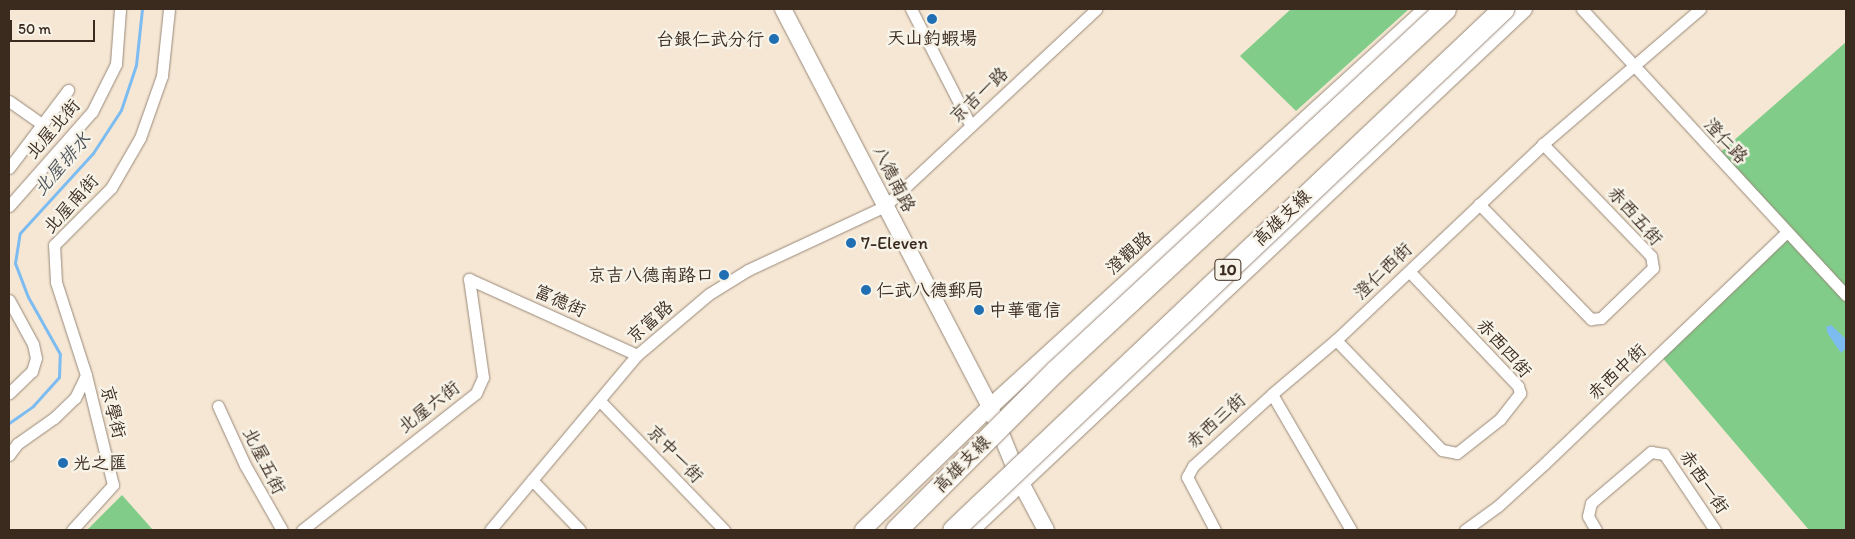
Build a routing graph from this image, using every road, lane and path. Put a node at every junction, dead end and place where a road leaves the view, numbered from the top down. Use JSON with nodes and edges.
{"nodes":[{"id":1,"x":120,"y":9,"type":"edge"},
{"id":2,"x":170,"y":9,"type":"edge"},
{"id":3,"x":911,"y":9,"type":"edge"},
{"id":4,"x":1096,"y":9,"type":"edge"},
{"id":5,"x":1427,"y":9,"type":"edge"},
{"id":6,"x":1445,"y":9,"type":"edge"},
{"id":7,"x":1503,"y":9,"type":"edge"},
{"id":8,"x":1524,"y":9,"type":"edge"},
{"id":9,"x":1582,"y":9,"type":"edge"},
{"id":10,"x":1700,"y":9,"type":"edge"},
{"id":11,"x":787,"y":10,"type":"edge"},
{"id":12,"x":1634,"y":66,"type":"junction"},
{"id":13,"x":68,"y":90,"type":"dead end"},
{"id":14,"x":9,"y":101,"type":"edge"},
{"id":15,"x":42,"y":124,"type":"junction"},
{"id":16,"x":971,"y":126,"type":"junction"},
{"id":17,"x":1544,"y":144,"type":"junction"},
{"id":18,"x":9,"y":168,"type":"edge"},
{"id":19,"x":1479,"y":204,"type":"junction"},
{"id":20,"x":9,"y":206,"type":"edge"},
{"id":21,"x":885,"y":206,"type":"junction"},
{"id":22,"x":1787,"y":232,"type":"junction"},
{"id":23,"x":1408,"y":271,"type":"junction"},
{"id":24,"x":469,"y":279,"type":"joint"},
{"id":25,"x":1846,"y":295,"type":"edge"},
{"id":26,"x":9,"y":300,"type":"edge"},
{"id":27,"x":1336,"y":340,"type":"junction"},
{"id":28,"x":637,"y":355,"type":"junction"},
{"id":29,"x":86,"y":375,"type":"junction"},
{"id":30,"x":9,"y":393,"type":"edge"},
{"id":31,"x":1272,"y":394,"type":"junction"},
{"id":32,"x":601,"y":402,"type":"junction"},
{"id":33,"x":218,"y":406,"type":"dead end"},
{"id":34,"x":990,"y":407,"type":"junction"},
{"id":35,"x":9,"y":455,"type":"edge"},
{"id":36,"x":532,"y":480,"type":"junction"},
{"id":37,"x":1021,"y":483,"type":"junction"},
{"id":38,"x":72,"y":530,"type":"edge"},
{"id":39,"x":282,"y":530,"type":"edge"},
{"id":40,"x":302,"y":530,"type":"edge"},
{"id":41,"x":490,"y":530,"type":"edge"},
{"id":42,"x":580,"y":530,"type":"edge"},
{"id":43,"x":724,"y":530,"type":"edge"},
{"id":44,"x":863,"y":530,"type":"edge"},
{"id":45,"x":896,"y":530,"type":"edge"},
{"id":46,"x":953,"y":530,"type":"edge"},
{"id":47,"x":971,"y":530,"type":"edge"},
{"id":48,"x":1046,"y":530,"type":"edge"},
{"id":49,"x":1215,"y":530,"type":"edge"},
{"id":50,"x":1350,"y":530,"type":"edge"},
{"id":51,"x":1465,"y":530,"type":"edge"},
{"id":52,"x":1596,"y":530,"type":"edge"},
{"id":53,"x":1715,"y":530,"type":"edge"}],
"edges":[{"from":1,"to":20,"type":"street","name":"北屋北街"},
{"from":2,"to":29,"type":"street","name":"北屋南街"},
{"from":3,"to":16,"type":"street"},
{"from":4,"to":16,"type":"street","name":"京吉一路"},
{"from":5,"to":34,"type":"street","name":"澄觀路"},
{"from":6,"to":45,"type":"highway","name":"高雄支線","number":"10","bridge":true},
{"from":7,"to":46,"type":"highway","name":"高雄支線","number":"10","bridge":true},
{"from":8,"to":37,"type":"street"},
{"from":9,"to":12,"type":"street","name":"澄仁路"},
{"from":10,"to":12,"type":"street","name":"澄仁西街"},
{"from":11,"to":21,"type":"street","name":"八德南路"},
{"from":12,"to":17,"type":"street","name":"澄仁西街"},
{"from":12,"to":22,"type":"street","name":"澄仁路"},
{"from":13,"to":15,"type":"street"},
{"from":14,"to":15,"type":"street"},
{"from":15,"to":18,"type":"street"},
{"from":16,"to":21,"type":"street","name":"京吉一路"},
{"from":17,"to":19,"type":"street","name":"澄仁西街"},
{"from":17,"to":19,"type":"street","name":"赤西五街"},
{"from":19,"to":23,"type":"street","name":"澄仁西街"},
{"from":21,"to":28,"type":"street","name":"京富路"},
{"from":21,"to":34,"type":"street","name":"八德南路"},
{"from":22,"to":25,"type":"street","name":"澄仁路"},
{"from":22,"to":51,"type":"street","name":"赤西中街"},
{"from":23,"to":27,"type":"street","name":"澄仁西街"},
{"from":23,"to":27,"type":"street","name":"赤西四街"},
{"from":24,"to":28,"type":"street","name":"富德街"},
{"from":24,"to":40,"type":"street","name":"北屋六街"},
{"from":26,"to":30,"type":"street"},
{"from":27,"to":31,"type":"street","name":"澄仁西街"},
{"from":28,"to":32,"type":"street","name":"京富路"},
{"from":29,"to":35,"type":"street"},
{"from":29,"to":38,"type":"street","name":"京學街"},
{"from":31,"to":49,"type":"street","name":"赤西三街"},
{"from":31,"to":50,"type":"street"},
{"from":32,"to":36,"type":"street","name":"京富路"},
{"from":32,"to":43,"type":"street","name":"京中一街"},
{"from":33,"to":39,"type":"street","name":"北屋五街"},
{"from":34,"to":37,"type":"street","name":"八德南路"},
{"from":34,"to":44,"type":"street","name":"澄觀路"},
{"from":36,"to":41,"type":"street","name":"京富路"},
{"from":36,"to":42,"type":"street"},
{"from":37,"to":47,"type":"street"},
{"from":37,"to":48,"type":"street","name":"八德南路"},
{"from":52,"to":53,"type":"street","name":"赤西一街"}]}
